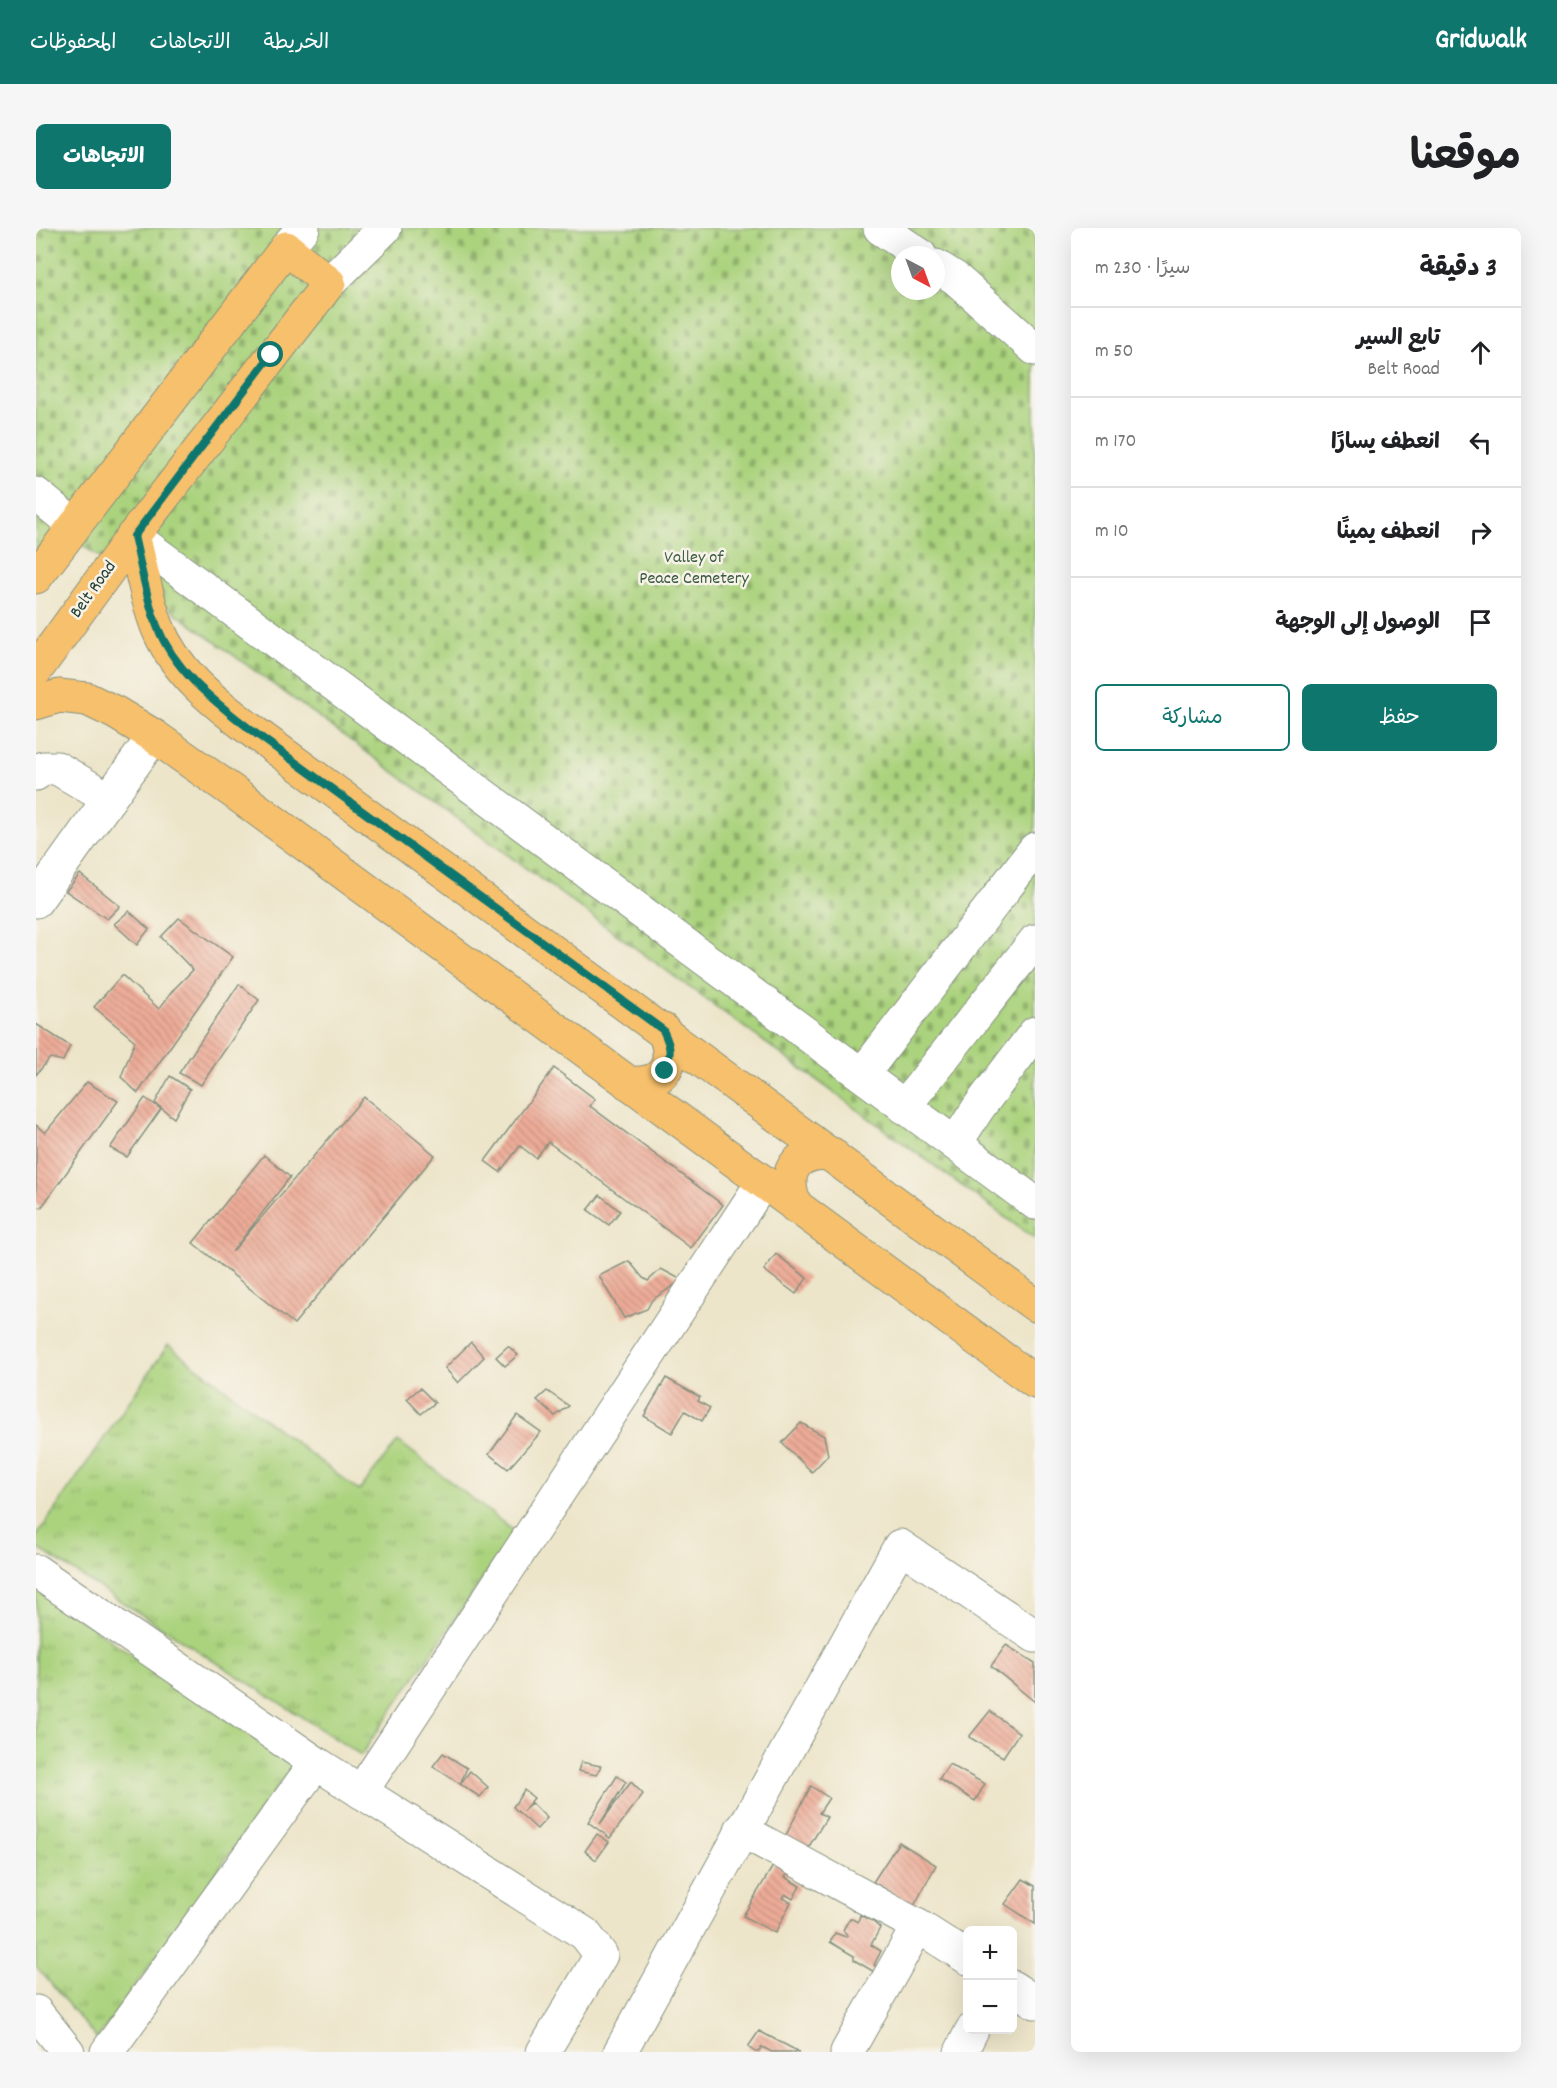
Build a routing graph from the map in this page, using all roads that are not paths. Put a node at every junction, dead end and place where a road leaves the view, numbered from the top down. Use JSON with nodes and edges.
{"nodes":[{"id":1,"x":385,"y":228,"type":"edge"},
{"id":2,"x":880,"y":228,"type":"edge"},
{"id":3,"x":295,"y":238,"type":"edge"},
{"id":4,"x":907,"y":246,"type":"edge"},
{"id":5,"x":945,"y":272,"type":"edge"},
{"id":6,"x":329,"y":282,"type":"junction"},
{"id":7,"x":1035,"y":350,"type":"edge"},
{"id":8,"x":36,"y":495,"type":"edge"},
{"id":9,"x":74,"y":525,"type":"junction"},
{"id":10,"x":134,"y":536,"type":"junction"},
{"id":11,"x":36,"y":577,"type":"edge"},
{"id":12,"x":36,"y":670,"type":"edge"},
{"id":13,"x":36,"y":703,"type":"edge"},
{"id":14,"x":154,"y":736,"type":"junction"},
{"id":15,"x":36,"y":774,"type":"edge"},
{"id":16,"x":109,"y":799,"type":"junction"},
{"id":17,"x":1035,"y":849,"type":"edge"},
{"id":18,"x":36,"y":901,"type":"edge"},
{"id":19,"x":1035,"y":941,"type":"edge"},
{"id":20,"x":663,"y":1030,"type":"junction"},
{"id":21,"x":1035,"y":1033,"type":"edge"},
{"id":22,"x":862,"y":1075,"type":"junction"},
{"id":23,"x":628,"y":1083,"type":"junction"},
{"id":24,"x":904,"y":1107,"type":"junction"},
{"id":25,"x":955,"y":1144,"type":"junction"},
{"id":26,"x":832,"y":1154,"type":"junction"},
{"id":27,"x":763,"y":1182,"type":"junction"},
{"id":28,"x":1035,"y":1203,"type":"edge"},
{"id":29,"x":796,"y":1206,"type":"junction"},
{"id":30,"x":1035,"y":1305,"type":"edge"},
{"id":31,"x":1035,"y":1382,"type":"edge"},
{"id":32,"x":36,"y":1571,"type":"edge"},
{"id":33,"x":1035,"y":1636,"type":"edge"},
{"id":34,"x":316,"y":1763,"type":"junction"},
{"id":35,"x":361,"y":1792,"type":"junction"},
{"id":36,"x":741,"y":1830,"type":"junction"},
{"id":37,"x":918,"y":1926,"type":"junction"},
{"id":38,"x":963,"y":1955,"type":"edge"},
{"id":39,"x":1017,"y":1990,"type":"edge"},
{"id":40,"x":1035,"y":2002,"type":"edge"},
{"id":41,"x":36,"y":2012,"type":"edge"},
{"id":42,"x":970,"y":2034,"type":"edge"},
{"id":43,"x":68,"y":2052,"type":"edge"},
{"id":44,"x":107,"y":2052,"type":"edge"},
{"id":45,"x":543,"y":2052,"type":"edge"},
{"id":46,"x":620,"y":2052,"type":"edge"},
{"id":47,"x":847,"y":2052,"type":"edge"},
{"id":48,"x":962,"y":2052,"type":"edge"}],
"edges":[{"from":1,"to":6,"type":"street"},
{"from":2,"to":4,"type":"street"},
{"from":3,"to":6,"type":"main road"},
{"from":3,"to":9,"type":"main road"},
{"from":5,"to":7,"type":"street"},
{"from":6,"to":10,"type":"main road","name":"Belt Road"},
{"from":8,"to":9,"type":"street"},
{"from":9,"to":11,"type":"main road"},
{"from":10,"to":12,"type":"main road","name":"Belt Road"},
{"from":10,"to":20,"type":"main road"},
{"from":10,"to":22,"type":"street"},
{"from":13,"to":14,"type":"main road"},
{"from":14,"to":16,"type":"street"},
{"from":14,"to":23,"type":"main road"},
{"from":15,"to":16,"type":"street"},
{"from":16,"to":18,"type":"street"},
{"from":17,"to":22,"type":"street"},
{"from":19,"to":24,"type":"street"},
{"from":20,"to":23,"type":"main road"},
{"from":20,"to":26,"type":"main road"},
{"from":21,"to":25,"type":"street"},
{"from":22,"to":24,"type":"street"},
{"from":23,"to":27,"type":"main road"},
{"from":24,"to":25,"type":"street"},
{"from":25,"to":28,"type":"street"},
{"from":26,"to":29,"type":"main road"},
{"from":26,"to":30,"type":"main road"},
{"from":27,"to":29,"type":"main road"},
{"from":27,"to":35,"type":"street"},
{"from":29,"to":31,"type":"main road"},
{"from":32,"to":34,"type":"street"},
{"from":33,"to":36,"type":"street"},
{"from":34,"to":35,"type":"street"},
{"from":34,"to":44,"type":"street"},
{"from":35,"to":45,"type":"street"},
{"from":36,"to":37,"type":"street"},
{"from":36,"to":46,"type":"street"},
{"from":37,"to":38,"type":"street"},
{"from":37,"to":47,"type":"street"},
{"from":39,"to":40,"type":"street"},
{"from":41,"to":43,"type":"street"},
{"from":42,"to":48,"type":"street"}]}
